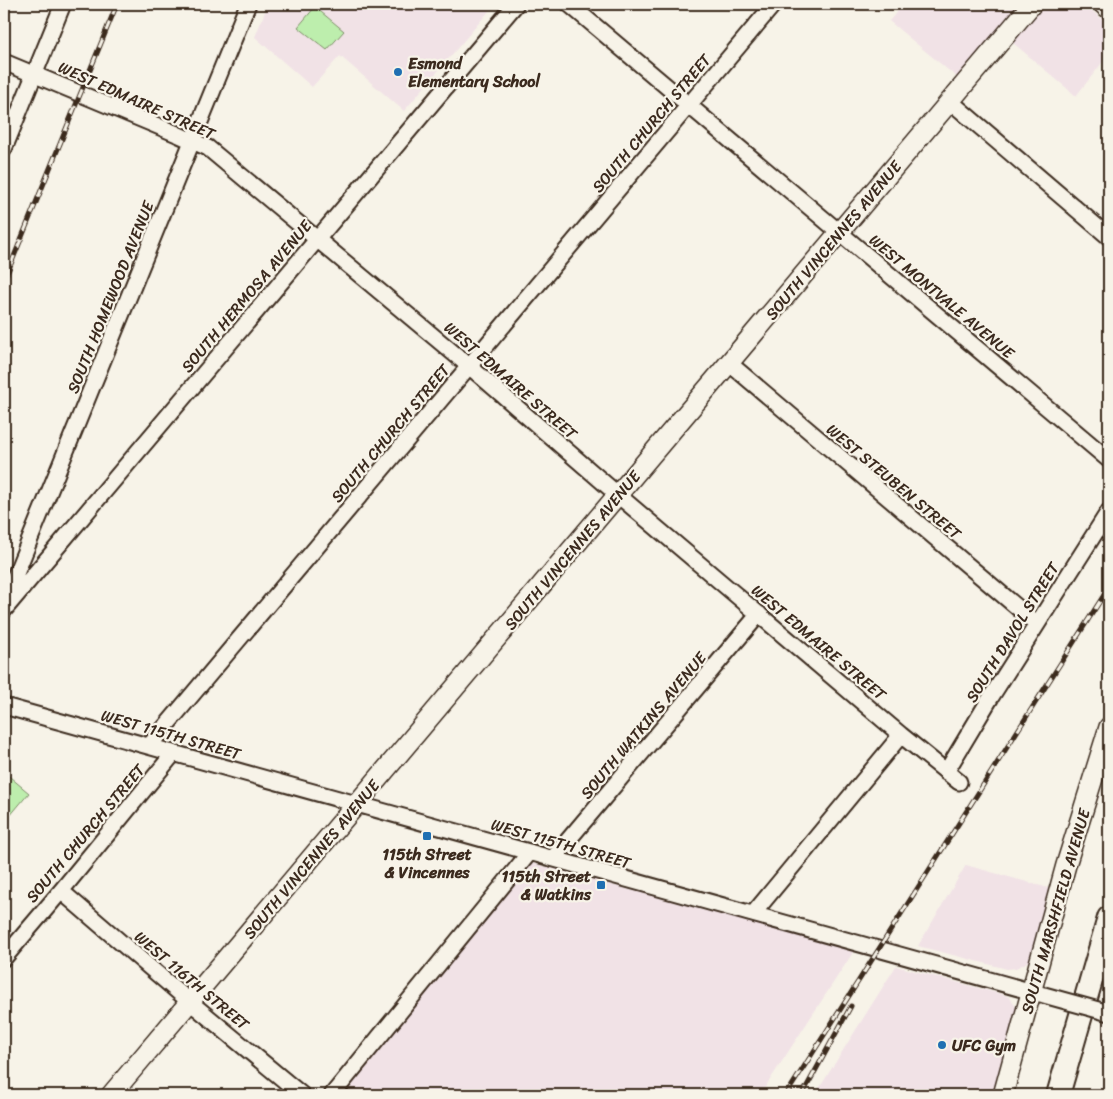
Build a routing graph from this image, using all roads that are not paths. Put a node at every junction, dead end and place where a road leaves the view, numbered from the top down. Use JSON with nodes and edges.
{"nodes":[{"id":1,"x":63,"y":4,"type":"edge"},
{"id":2,"x":248,"y":4,"type":"edge"},
{"id":3,"x":516,"y":4,"type":"edge"},
{"id":4,"x":569,"y":4,"type":"edge"},
{"id":5,"x":774,"y":4,"type":"edge"},
{"id":6,"x":1032,"y":4,"type":"edge"},
{"id":7,"x":1103,"y":4,"type":"edge"},
{"id":8,"x":1109,"y":9,"type":"edge"},
{"id":9,"x":4,"y":62,"type":"edge"},
{"id":10,"x":34,"y":74,"type":"junction"},
{"id":11,"x":950,"y":102,"type":"junction"},
{"id":12,"x":689,"y":105,"type":"junction"},
{"id":13,"x":192,"y":140,"type":"junction"},
{"id":14,"x":4,"y":149,"type":"edge"},
{"id":15,"x":839,"y":232,"type":"junction"},
{"id":16,"x":1109,"y":237,"type":"edge"},
{"id":17,"x":317,"y":239,"type":"junction"},
{"id":18,"x":729,"y":364,"type":"junction"},
{"id":19,"x":469,"y":366,"type":"junction"},
{"id":20,"x":1109,"y":460,"type":"edge"},
{"id":21,"x":618,"y":495,"type":"junction"},
{"id":22,"x":1109,"y":511,"type":"edge"},
{"id":23,"x":4,"y":603,"type":"edge"},
{"id":24,"x":4,"y":610,"type":"edge"},
{"id":25,"x":759,"y":614,"type":"junction"},
{"id":26,"x":1037,"y":624,"type":"junction"},
{"id":27,"x":4,"y":706,"type":"edge"},
{"id":28,"x":1109,"y":727,"type":"edge"},
{"id":29,"x":901,"y":735,"type":"junction"},
{"id":30,"x":149,"y":746,"type":"junction"},
{"id":31,"x":174,"y":753,"type":"junction"},
{"id":32,"x":946,"y":772,"type":"junction"},
{"id":33,"x":959,"y":782,"type":"dead end"},
{"id":34,"x":357,"y":804,"type":"junction"},
{"id":35,"x":530,"y":852,"type":"junction"},
{"id":36,"x":553,"y":858,"type":"junction"},
{"id":37,"x":61,"y":891,"type":"junction"},
{"id":38,"x":752,"y":914,"type":"junction"},
{"id":39,"x":1109,"y":918,"type":"edge"},
{"id":40,"x":4,"y":958,"type":"edge"},
{"id":41,"x":1038,"y":993,"type":"junction"},
{"id":42,"x":190,"y":1002,"type":"junction"},
{"id":43,"x":1109,"y":1013,"type":"edge"},
{"id":44,"x":111,"y":1095,"type":"edge"},
{"id":45,"x":302,"y":1095,"type":"edge"},
{"id":46,"x":332,"y":1095,"type":"edge"},
{"id":47,"x":1003,"y":1095,"type":"edge"},
{"id":48,"x":1058,"y":1095,"type":"edge"}],
"edges":[{"from":1,"to":10,"type":"street"},
{"from":2,"to":13,"type":"street","name":"SOUTH HOMEWOOD AVENUE"},
{"from":3,"to":17,"type":"street","name":"SOUTH HERMOSA AVENUE"},
{"from":4,"to":12,"type":"street","name":"WEST MONTVALE AVENUE"},
{"from":5,"to":12,"type":"street","name":"SOUTH CHURCH STREET"},
{"from":6,"to":11,"type":"main road","name":"SOUTH VINCENNES AVENUE"},
{"from":7,"to":8,"type":"main road"},
{"from":9,"to":10,"type":"street","name":"WEST EDMAIRE STREET"},
{"from":10,"to":13,"type":"street","name":"WEST EDMAIRE STREET"},
{"from":10,"to":14,"type":"street"},
{"from":11,"to":15,"type":"main road","name":"SOUTH VINCENNES AVENUE"},
{"from":11,"to":16,"type":"street"},
{"from":12,"to":15,"type":"street","name":"WEST MONTVALE AVENUE"},
{"from":12,"to":19,"type":"street","name":"SOUTH CHURCH STREET"},
{"from":13,"to":17,"type":"street","name":"WEST EDMAIRE STREET"},
{"from":13,"to":23,"type":"street","name":"SOUTH HOMEWOOD AVENUE"},
{"from":15,"to":18,"type":"main road","name":"SOUTH VINCENNES AVENUE"},
{"from":15,"to":20,"type":"street","name":"WEST MONTVALE AVENUE"},
{"from":17,"to":19,"type":"street","name":"WEST EDMAIRE STREET"},
{"from":17,"to":24,"type":"street","name":"SOUTH HERMOSA AVENUE"},
{"from":18,"to":21,"type":"main road","name":"SOUTH VINCENNES AVENUE"},
{"from":18,"to":26,"type":"street","name":"WEST STEUBEN STREET"},
{"from":19,"to":21,"type":"street","name":"WEST EDMAIRE STREET"},
{"from":19,"to":30,"type":"street","name":"SOUTH CHURCH STREET"},
{"from":21,"to":25,"type":"street","name":"WEST EDMAIRE STREET"},
{"from":21,"to":34,"type":"main road","name":"SOUTH VINCENNES AVENUE"},
{"from":22,"to":26,"type":"street","name":"SOUTH DAVOL STREET"},
{"from":25,"to":29,"type":"street","name":"WEST EDMAIRE STREET"},
{"from":25,"to":36,"type":"street","name":"SOUTH WATKINS AVENUE"},
{"from":26,"to":32,"type":"street","name":"SOUTH DAVOL STREET"},
{"from":27,"to":30,"type":"street","name":"WEST 115TH STREET"},
{"from":28,"to":41,"type":"main road","name":"SOUTH MARSHFIELD AVENUE"},
{"from":29,"to":32,"type":"street","name":"WEST EDMAIRE STREET"},
{"from":29,"to":38,"type":"street"},
{"from":30,"to":31,"type":"street","name":"WEST 115TH STREET"},
{"from":31,"to":34,"type":"street","name":"WEST 115TH STREET"},
{"from":31,"to":37,"type":"street","name":"SOUTH CHURCH STREET"},
{"from":32,"to":33,"type":"street","name":"WEST EDMAIRE STREET"},
{"from":34,"to":35,"type":"street","name":"WEST 115TH STREET"},
{"from":34,"to":42,"type":"main road","name":"SOUTH VINCENNES AVENUE"},
{"from":35,"to":36,"type":"street","name":"WEST 115TH STREET"},
{"from":35,"to":46,"type":"street"},
{"from":36,"to":38,"type":"street","name":"WEST 115TH STREET"},
{"from":37,"to":40,"type":"street","name":"SOUTH CHURCH STREET"},
{"from":37,"to":42,"type":"street","name":"WEST 116TH STREET"},
{"from":38,"to":41,"type":"street","name":"WEST 115TH STREET"},
{"from":39,"to":48,"type":"highway"},
{"from":41,"to":43,"type":"street","name":"WEST 115TH STREET","bridge":true},
{"from":41,"to":47,"type":"main road","name":"SOUTH MARSHFIELD AVENUE"},
{"from":42,"to":44,"type":"main road","name":"SOUTH VINCENNES AVENUE"},
{"from":42,"to":45,"type":"street","name":"WEST 116TH STREET"}]}
